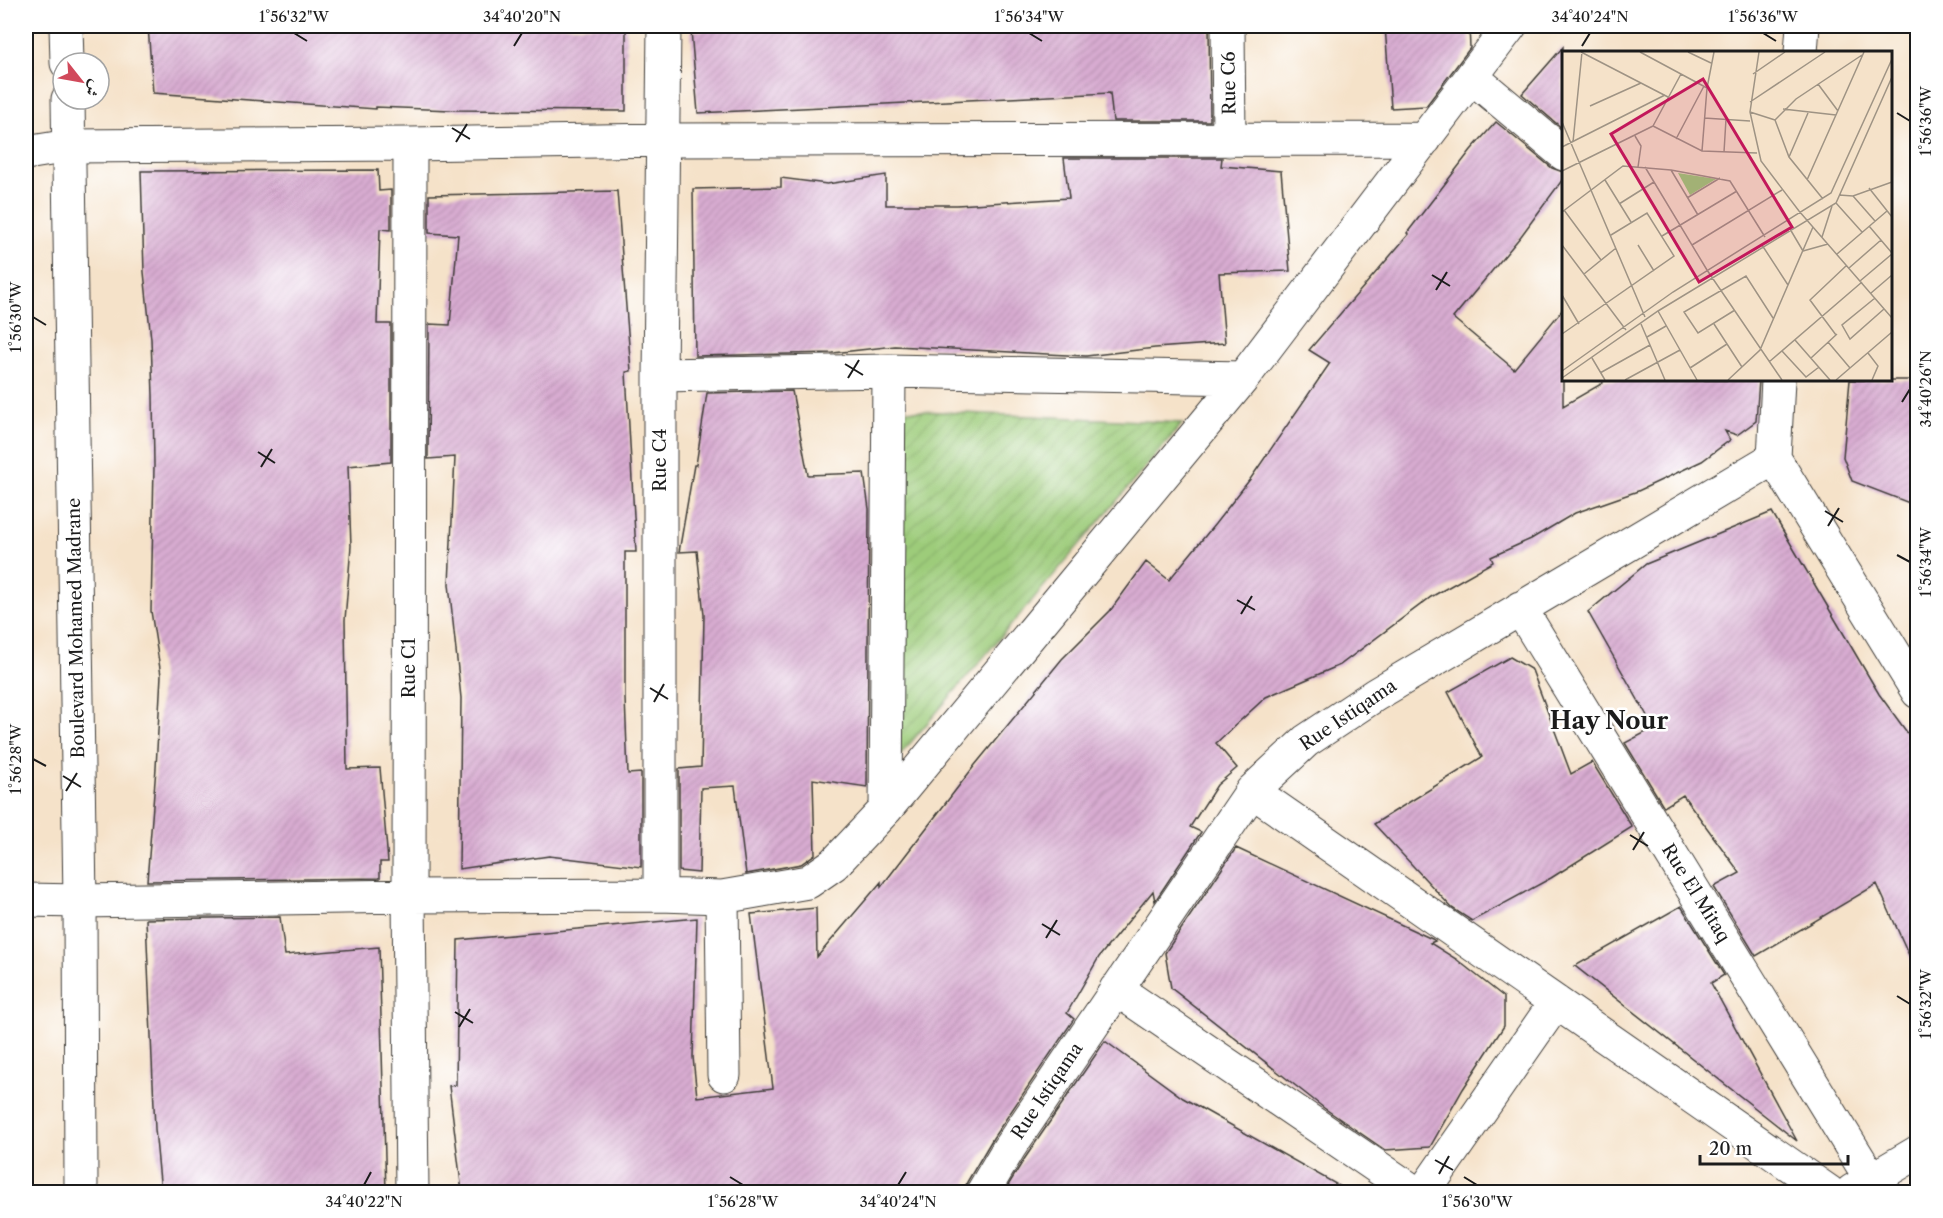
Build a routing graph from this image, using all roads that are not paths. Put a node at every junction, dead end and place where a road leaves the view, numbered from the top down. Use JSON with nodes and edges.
{"nodes":[{"id":1,"x":66,"y":26,"type":"edge"},
{"id":2,"x":664,"y":26,"type":"edge"},
{"id":3,"x":1228,"y":26,"type":"edge"},
{"id":4,"x":1510,"y":26,"type":"edge"},
{"id":5,"x":1803,"y":26,"type":"edge"},
{"id":6,"x":67,"y":51,"type":"edge"},
{"id":7,"x":1801,"y":51,"type":"edge"},
{"id":8,"x":1472,"y":77,"type":"junction"},
{"id":9,"x":68,"y":111,"type":"edge"},
{"id":10,"x":1425,"y":139,"type":"junction"},
{"id":11,"x":663,"y":140,"type":"junction"},
{"id":12,"x":1229,"y":140,"type":"junction"},
{"id":13,"x":410,"y":144,"type":"junction"},
{"id":14,"x":69,"y":146,"type":"junction"},
{"id":15,"x":26,"y":153,"type":"edge"},
{"id":16,"x":1562,"y":153,"type":"edge"},
{"id":17,"x":889,"y":371,"type":"junction"},
{"id":18,"x":660,"y":375,"type":"junction"},
{"id":19,"x":1243,"y":378,"type":"junction"},
{"id":20,"x":1778,"y":381,"type":"edge"},
{"id":21,"x":1774,"y":458,"type":"junction"},
{"id":22,"x":1520,"y":608,"type":"junction"},
{"id":23,"x":1917,"y":692,"type":"edge"},
{"id":24,"x":1252,"y":791,"type":"junction"},
{"id":25,"x":886,"y":809,"type":"junction"},
{"id":26,"x":660,"y":895,"type":"junction"},
{"id":27,"x":409,"y":896,"type":"junction"},
{"id":28,"x":722,"y":897,"type":"junction"},
{"id":29,"x":26,"y":900,"type":"edge"},
{"id":30,"x":80,"y":902,"type":"junction"},
{"id":31,"x":1116,"y":989,"type":"junction"},
{"id":32,"x":1556,"y":1002,"type":"junction"},
{"id":33,"x":724,"y":1075,"type":"dead end"},
{"id":34,"x":1917,"y":1152,"type":"edge"},
{"id":35,"x":1860,"y":1186,"type":"edge"},
{"id":36,"x":81,"y":1192,"type":"edge"},
{"id":37,"x":412,"y":1192,"type":"edge"},
{"id":38,"x":983,"y":1192,"type":"edge"},
{"id":39,"x":1414,"y":1192,"type":"edge"},
{"id":40,"x":1424,"y":1192,"type":"edge"},
{"id":41,"x":1829,"y":1192,"type":"edge"}],
"edges":[{"from":1,"to":6,"type":"street"},
{"from":2,"to":11,"type":"street","name":"Rue C4"},
{"from":3,"to":12,"type":"street","name":"Rue C6"},
{"from":4,"to":8,"type":"street"},
{"from":5,"to":7,"type":"street"},
{"from":8,"to":10,"type":"street"},
{"from":8,"to":16,"type":"street"},
{"from":9,"to":14,"type":"street","name":"Boulevard Mohamed Madrane"},
{"from":10,"to":12,"type":"street"},
{"from":10,"to":19,"type":"street"},
{"from":11,"to":12,"type":"street"},
{"from":11,"to":13,"type":"street"},
{"from":11,"to":18,"type":"street","name":"Rue C4"},
{"from":13,"to":14,"type":"street"},
{"from":13,"to":27,"type":"street","name":"Rue C1"},
{"from":14,"to":15,"type":"street"},
{"from":14,"to":30,"type":"street","name":"Boulevard Mohamed Madrane"},
{"from":17,"to":18,"type":"street"},
{"from":17,"to":19,"type":"street"},
{"from":17,"to":25,"type":"street"},
{"from":18,"to":26,"type":"street","name":"Rue C4"},
{"from":19,"to":25,"type":"street"},
{"from":20,"to":21,"type":"street"},
{"from":21,"to":22,"type":"street","name":"Rue Istiqama"},
{"from":21,"to":23,"type":"street"},
{"from":22,"to":24,"type":"street","name":"Rue Istiqama"},
{"from":22,"to":35,"type":"street","name":"Rue El Mitaq"},
{"from":24,"to":31,"type":"street","name":"Rue Istiqama"},
{"from":24,"to":32,"type":"street"},
{"from":25,"to":28,"type":"street"},
{"from":26,"to":27,"type":"street"},
{"from":26,"to":28,"type":"street"},
{"from":27,"to":30,"type":"street"},
{"from":27,"to":37,"type":"street","name":"Rue C1"},
{"from":28,"to":33,"type":"street"},
{"from":29,"to":30,"type":"street"},
{"from":30,"to":36,"type":"street","name":"Boulevard Mohamed Madrane"},
{"from":31,"to":38,"type":"street","name":"Rue Istiqama"},
{"from":31,"to":39,"type":"street"},
{"from":32,"to":40,"type":"street"},
{"from":32,"to":41,"type":"street"},
{"from":34,"to":35,"type":"street"}]}
